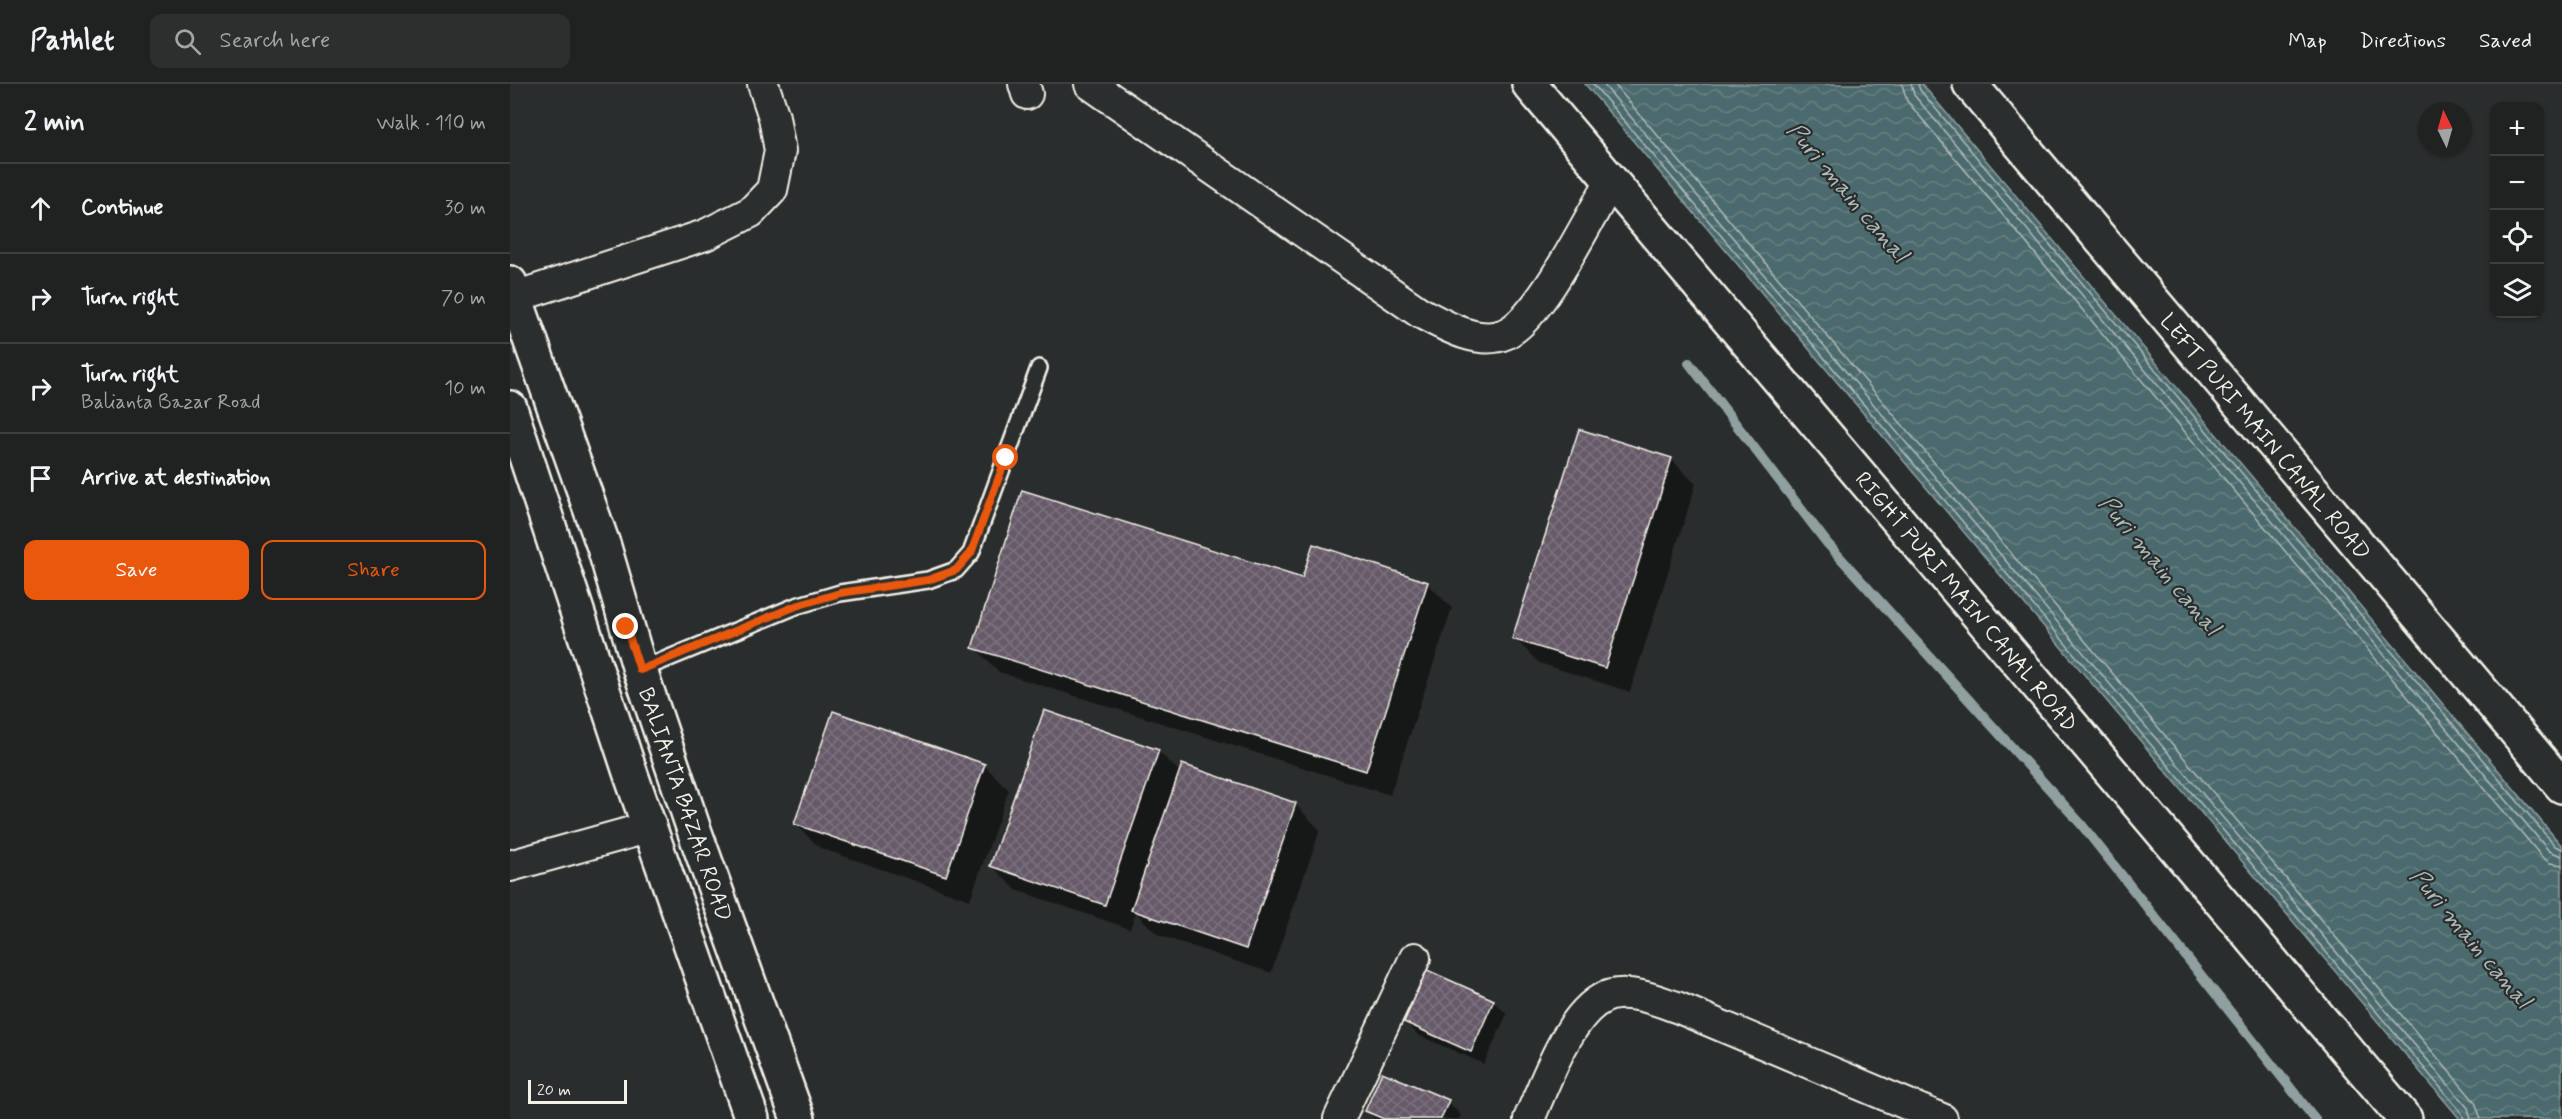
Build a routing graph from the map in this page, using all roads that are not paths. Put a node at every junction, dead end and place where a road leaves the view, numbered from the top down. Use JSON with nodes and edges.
{"nodes":[{"id":1,"x":763,"y":84,"type":"edge"},
{"id":2,"x":1090,"y":84,"type":"edge"},
{"id":3,"x":1529,"y":84,"type":"edge"},
{"id":4,"x":1970,"y":84,"type":"edge"},
{"id":5,"x":1611,"y":181,"type":"junction"},
{"id":6,"x":512,"y":290,"type":"edge"},
{"id":7,"x":1039,"y":368,"type":"dead end"},
{"id":8,"x":510,"y":408,"type":"edge"},
{"id":9,"x":640,"y":670,"type":"junction"},
{"id":10,"x":2562,"y":786,"type":"edge"},
{"id":11,"x":650,"y":827,"type":"junction"},
{"id":12,"x":510,"y":866,"type":"edge"},
{"id":13,"x":1415,"y":958,"type":"dead end"},
{"id":14,"x":752,"y":1119,"type":"edge"},
{"id":15,"x":798,"y":1119,"type":"edge"},
{"id":16,"x":1339,"y":1119,"type":"edge"},
{"id":17,"x":1529,"y":1119,"type":"edge"},
{"id":18,"x":1942,"y":1119,"type":"edge"},
{"id":19,"x":2405,"y":1119,"type":"edge"}],
"edges":[{"from":1,"to":6,"type":"street"},
{"from":2,"to":5,"type":"street"},
{"from":3,"to":5,"type":"street","name":"RIGHT PURI MAIN CANAL ROAD"},
{"from":4,"to":10,"type":"street","name":"LEFT PURI MAIN CANAL ROAD"},
{"from":5,"to":19,"type":"street","name":"RIGHT PURI MAIN CANAL ROAD"},
{"from":6,"to":9,"type":"street","name":"BALIANTA BAZAR ROAD"},
{"from":7,"to":9,"type":"lane"},
{"from":8,"to":11,"type":"street","name":"BALIANTA BAZAR ROAD"},
{"from":9,"to":15,"type":"street","name":"BALIANTA BAZAR ROAD"},
{"from":11,"to":12,"type":"street"},
{"from":11,"to":14,"type":"street","name":"BALIANTA BAZAR ROAD"},
{"from":13,"to":16,"type":"street"},
{"from":17,"to":18,"type":"street"}]}
